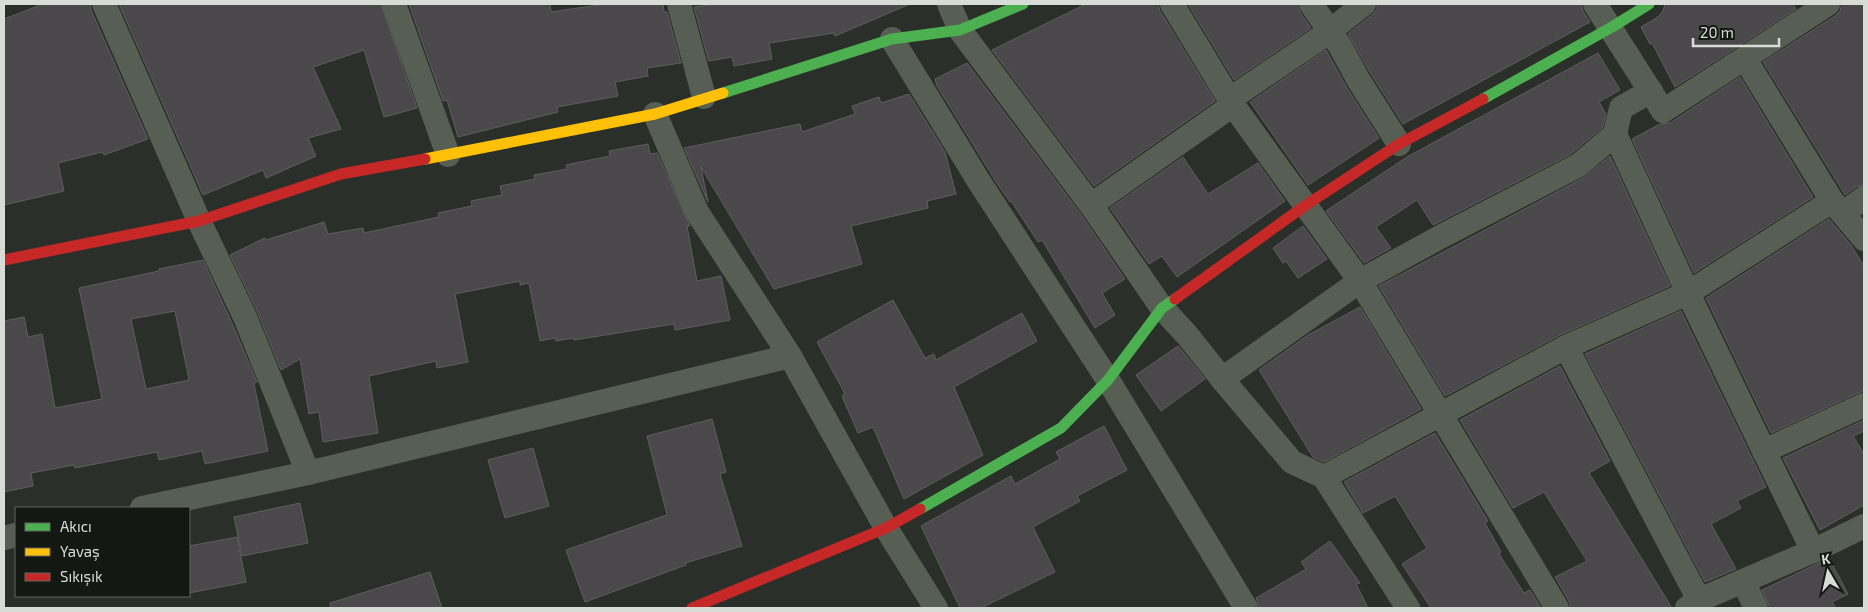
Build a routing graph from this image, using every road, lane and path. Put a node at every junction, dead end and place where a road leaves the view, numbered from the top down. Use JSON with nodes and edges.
{"nodes":[{"id":1,"x":104,"y":4,"type":"edge"},
{"id":2,"x":394,"y":4,"type":"edge"},
{"id":3,"x":679,"y":4,"type":"edge"},
{"id":4,"x":949,"y":4,"type":"edge"},
{"id":5,"x":1023,"y":4,"type":"edge"},
{"id":6,"x":1172,"y":4,"type":"edge"},
{"id":7,"x":1311,"y":4,"type":"edge"},
{"id":8,"x":1364,"y":4,"type":"edge"},
{"id":9,"x":1595,"y":4,"type":"edge"},
{"id":10,"x":1649,"y":4,"type":"edge"},
{"id":11,"x":1828,"y":4,"type":"edge"},
{"id":12,"x":1612,"y":27,"type":"junction"},
{"id":13,"x":960,"y":30,"type":"junction"},
{"id":14,"x":1329,"y":32,"type":"junction"},
{"id":15,"x":892,"y":39,"type":"junction"},
{"id":16,"x":1745,"y":59,"type":"junction"},
{"id":17,"x":1651,"y":91,"type":"junction"},
{"id":18,"x":704,"y":97,"type":"junction"},
{"id":19,"x":1232,"y":102,"type":"junction"},
{"id":20,"x":655,"y":114,"type":"junction"},
{"id":21,"x":1615,"y":134,"type":"junction"},
{"id":22,"x":1399,"y":144,"type":"junction"},
{"id":23,"x":448,"y":155,"type":"junction"},
{"id":24,"x":1864,"y":198,"type":"edge"},
{"id":25,"x":1091,"y":205,"type":"junction"},
{"id":26,"x":1306,"y":205,"type":"junction"},
{"id":27,"x":1838,"y":207,"type":"junction"},
{"id":28,"x":199,"y":221,"type":"junction"},
{"id":29,"x":1864,"y":240,"type":"edge"},
{"id":30,"x":4,"y":260,"type":"edge"},
{"id":31,"x":1360,"y":281,"type":"junction"},
{"id":32,"x":1688,"y":293,"type":"junction"},
{"id":33,"x":1162,"y":308,"type":"junction"},
{"id":34,"x":1566,"y":347,"type":"junction"},
{"id":35,"x":790,"y":356,"type":"junction"},
{"id":36,"x":1222,"y":379,"type":"junction"},
{"id":37,"x":1108,"y":380,"type":"junction"},
{"id":38,"x":1864,"y":405,"type":"edge"},
{"id":39,"x":1440,"y":415,"type":"junction"},
{"id":40,"x":1764,"y":451,"type":"junction"},
{"id":41,"x":308,"y":473,"type":"junction"},
{"id":42,"x":1324,"y":478,"type":"junction"},
{"id":43,"x":147,"y":507,"type":"edge"},
{"id":44,"x":1864,"y":526,"type":"edge"},
{"id":45,"x":886,"y":528,"type":"junction"},
{"id":46,"x":1813,"y":551,"type":"junction"},
{"id":47,"x":1743,"y":581,"type":"junction"},
{"id":48,"x":1693,"y":604,"type":"edge"},
{"id":49,"x":692,"y":608,"type":"edge"},
{"id":50,"x":936,"y":608,"type":"edge"},
{"id":51,"x":1246,"y":608,"type":"edge"},
{"id":52,"x":1408,"y":608,"type":"edge"},
{"id":53,"x":1557,"y":608,"type":"edge"},
{"id":54,"x":1756,"y":608,"type":"edge"}],
"edges":[{"from":1,"to":28,"type":"street"},
{"from":2,"to":23,"type":"street"},
{"from":3,"to":18,"type":"street"},
{"from":4,"to":13,"type":"street"},
{"from":5,"to":13,"type":"street"},
{"from":6,"to":19,"type":"street"},
{"from":7,"to":14,"type":"street"},
{"from":8,"to":14,"type":"street"},
{"from":9,"to":12,"type":"street"},
{"from":10,"to":12,"type":"street"},
{"from":11,"to":16,"type":"street"},
{"from":12,"to":17,"type":"street"},
{"from":12,"to":22,"type":"street"},
{"from":13,"to":15,"type":"street"},
{"from":13,"to":25,"type":"street"},
{"from":14,"to":19,"type":"street"},
{"from":14,"to":22,"type":"street"},
{"from":15,"to":18,"type":"street"},
{"from":15,"to":37,"type":"street"},
{"from":16,"to":17,"type":"street"},
{"from":16,"to":27,"type":"street"},
{"from":17,"to":21,"type":"street"},
{"from":18,"to":20,"type":"street"},
{"from":19,"to":25,"type":"street"},
{"from":19,"to":26,"type":"street"},
{"from":20,"to":23,"type":"street"},
{"from":20,"to":35,"type":"street"},
{"from":21,"to":31,"type":"street"},
{"from":21,"to":32,"type":"street"},
{"from":22,"to":26,"type":"street"},
{"from":23,"to":28,"type":"street"},
{"from":24,"to":27,"type":"street"},
{"from":25,"to":33,"type":"street"},
{"from":26,"to":31,"type":"street"},
{"from":26,"to":33,"type":"street"},
{"from":27,"to":29,"type":"street"},
{"from":27,"to":32,"type":"street"},
{"from":28,"to":30,"type":"street"},
{"from":28,"to":41,"type":"street"},
{"from":31,"to":36,"type":"street"},
{"from":31,"to":39,"type":"street"},
{"from":32,"to":34,"type":"street"},
{"from":32,"to":40,"type":"street"},
{"from":33,"to":36,"type":"street"},
{"from":33,"to":37,"type":"street"},
{"from":34,"to":39,"type":"street"},
{"from":34,"to":48,"type":"street"},
{"from":35,"to":41,"type":"street"},
{"from":35,"to":45,"type":"street"},
{"from":36,"to":42,"type":"street"},
{"from":37,"to":45,"type":"street"},
{"from":37,"to":51,"type":"street"},
{"from":38,"to":40,"type":"street"},
{"from":39,"to":42,"type":"street"},
{"from":39,"to":53,"type":"street"},
{"from":40,"to":46,"type":"street"},
{"from":41,"to":43,"type":"street"},
{"from":42,"to":52,"type":"street"},
{"from":44,"to":46,"type":"street"},
{"from":45,"to":49,"type":"street"},
{"from":45,"to":50,"type":"street"},
{"from":46,"to":47,"type":"street"},
{"from":47,"to":48,"type":"street"},
{"from":47,"to":54,"type":"street"}]}
